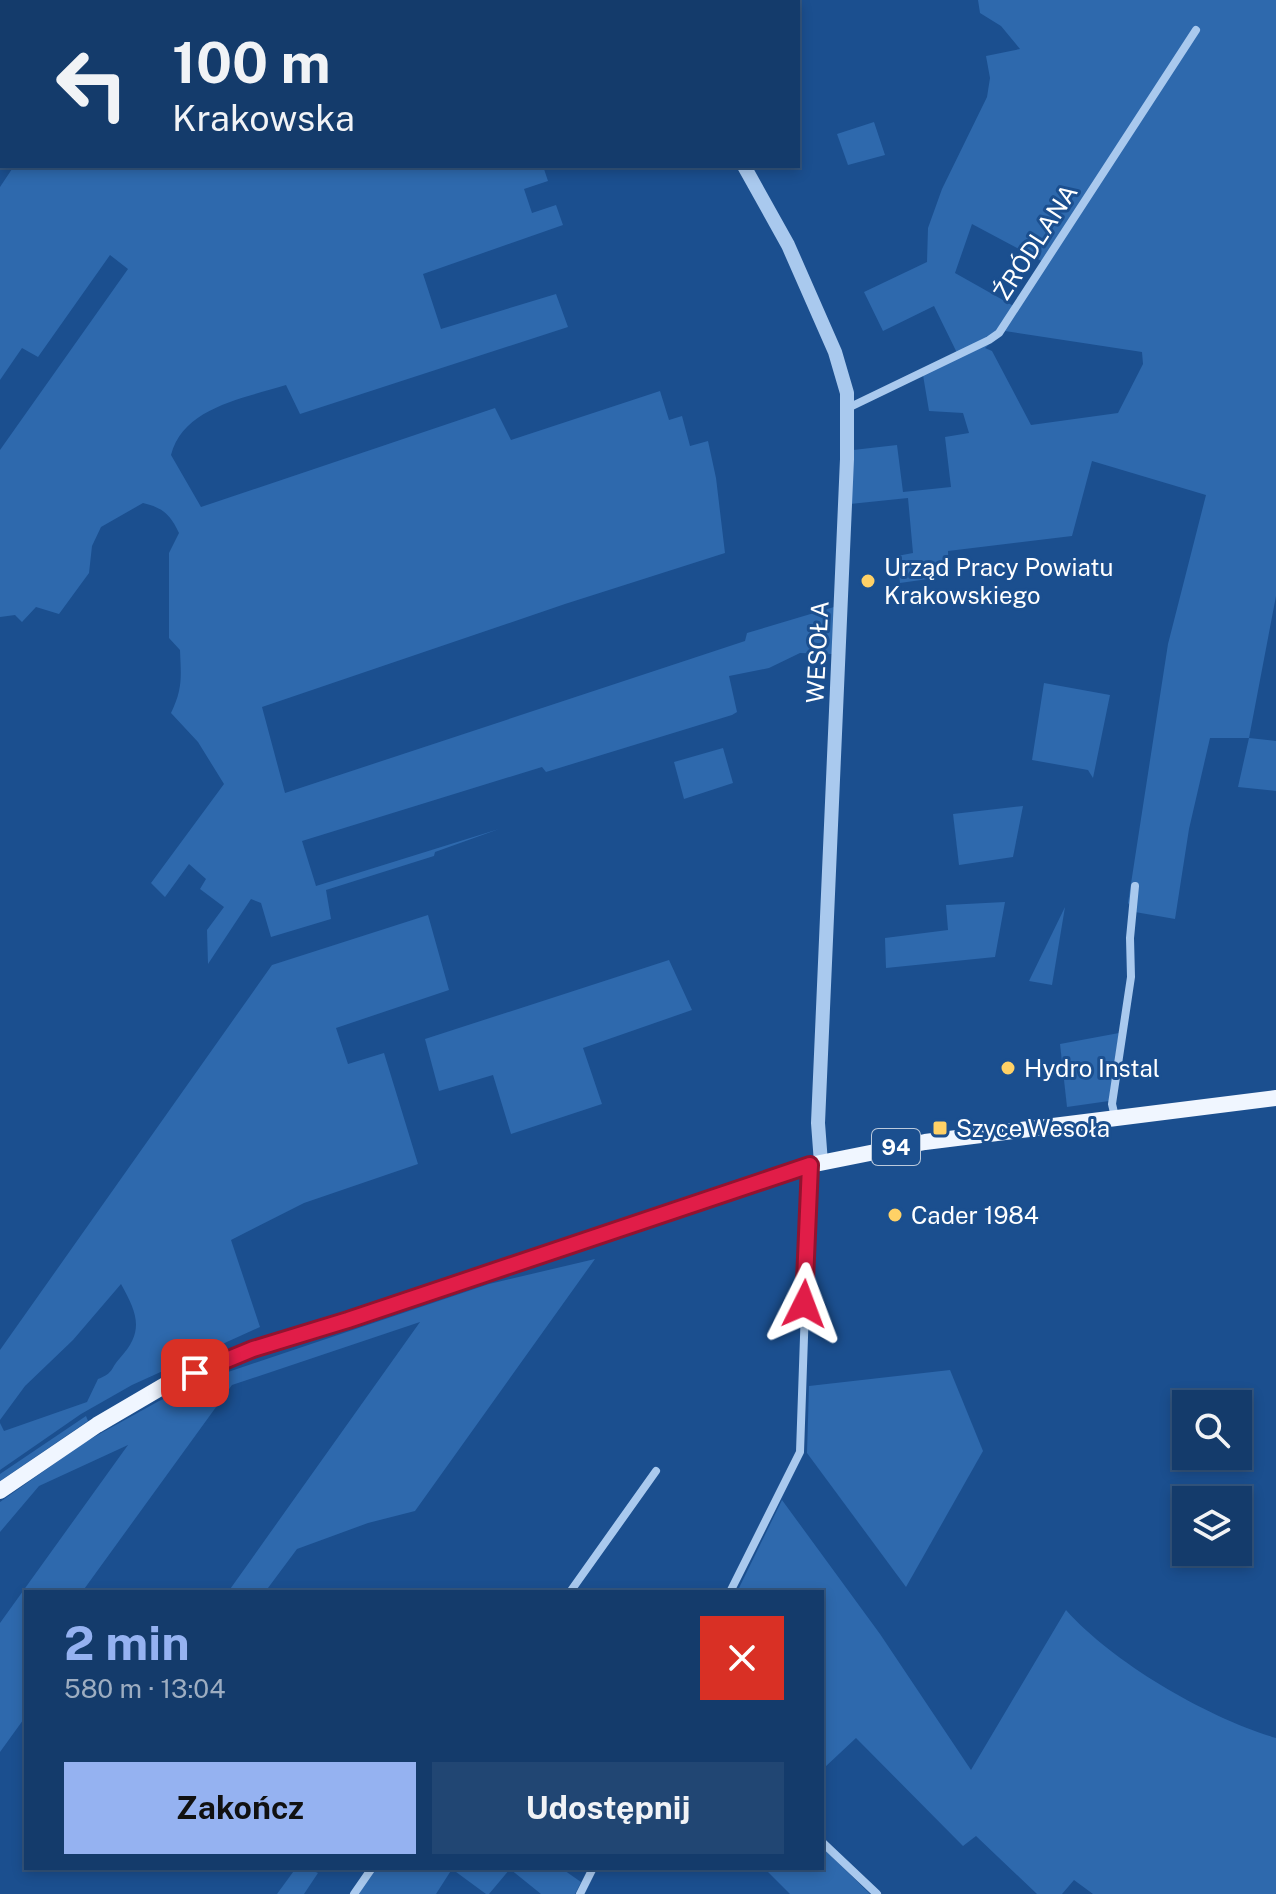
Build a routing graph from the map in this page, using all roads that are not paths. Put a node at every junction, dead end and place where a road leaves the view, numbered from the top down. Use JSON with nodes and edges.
{"nodes":[{"id":1,"x":1196,"y":30,"type":"dead end"},
{"id":2,"x":745,"y":168,"type":"edge"},
{"id":3,"x":848,"y":408,"type":"junction"},
{"id":4,"x":1135,"y":886,"type":"dead end"},
{"id":5,"x":1276,"y":1098,"type":"edge"},
{"id":6,"x":1115,"y":1117,"type":"junction"},
{"id":7,"x":816,"y":1164,"type":"junction"},
{"id":8,"x":656,"y":1471,"type":"dead end"},
{"id":9,"x":0,"y":1491,"type":"edge"},
{"id":10,"x":571,"y":1590,"type":"edge"},
{"id":11,"x":731,"y":1590,"type":"edge"},
{"id":12,"x":824,"y":1844,"type":"edge"},
{"id":13,"x":371,"y":1870,"type":"edge"},
{"id":14,"x":592,"y":1870,"type":"edge"},
{"id":15,"x":354,"y":1894,"type":"edge"},
{"id":16,"x":580,"y":1894,"type":"edge"},
{"id":17,"x":877,"y":1894,"type":"edge"}],
"edges":[{"from":1,"to":3,"type":"street","name":"ŹRÓDLANA"},
{"from":2,"to":3,"type":"street","name":"WESOŁA"},
{"from":3,"to":7,"type":"street","name":"WESOŁA"},
{"from":4,"to":6,"type":"street"},
{"from":5,"to":6,"type":"main road","number":"94"},
{"from":6,"to":7,"type":"main road","number":"94"},
{"from":7,"to":9,"type":"main road","number":"94"},
{"from":7,"to":11,"type":"street"},
{"from":8,"to":10,"type":"street"},
{"from":12,"to":17,"type":"street"},
{"from":13,"to":15,"type":"street"},
{"from":14,"to":16,"type":"street"}]}
